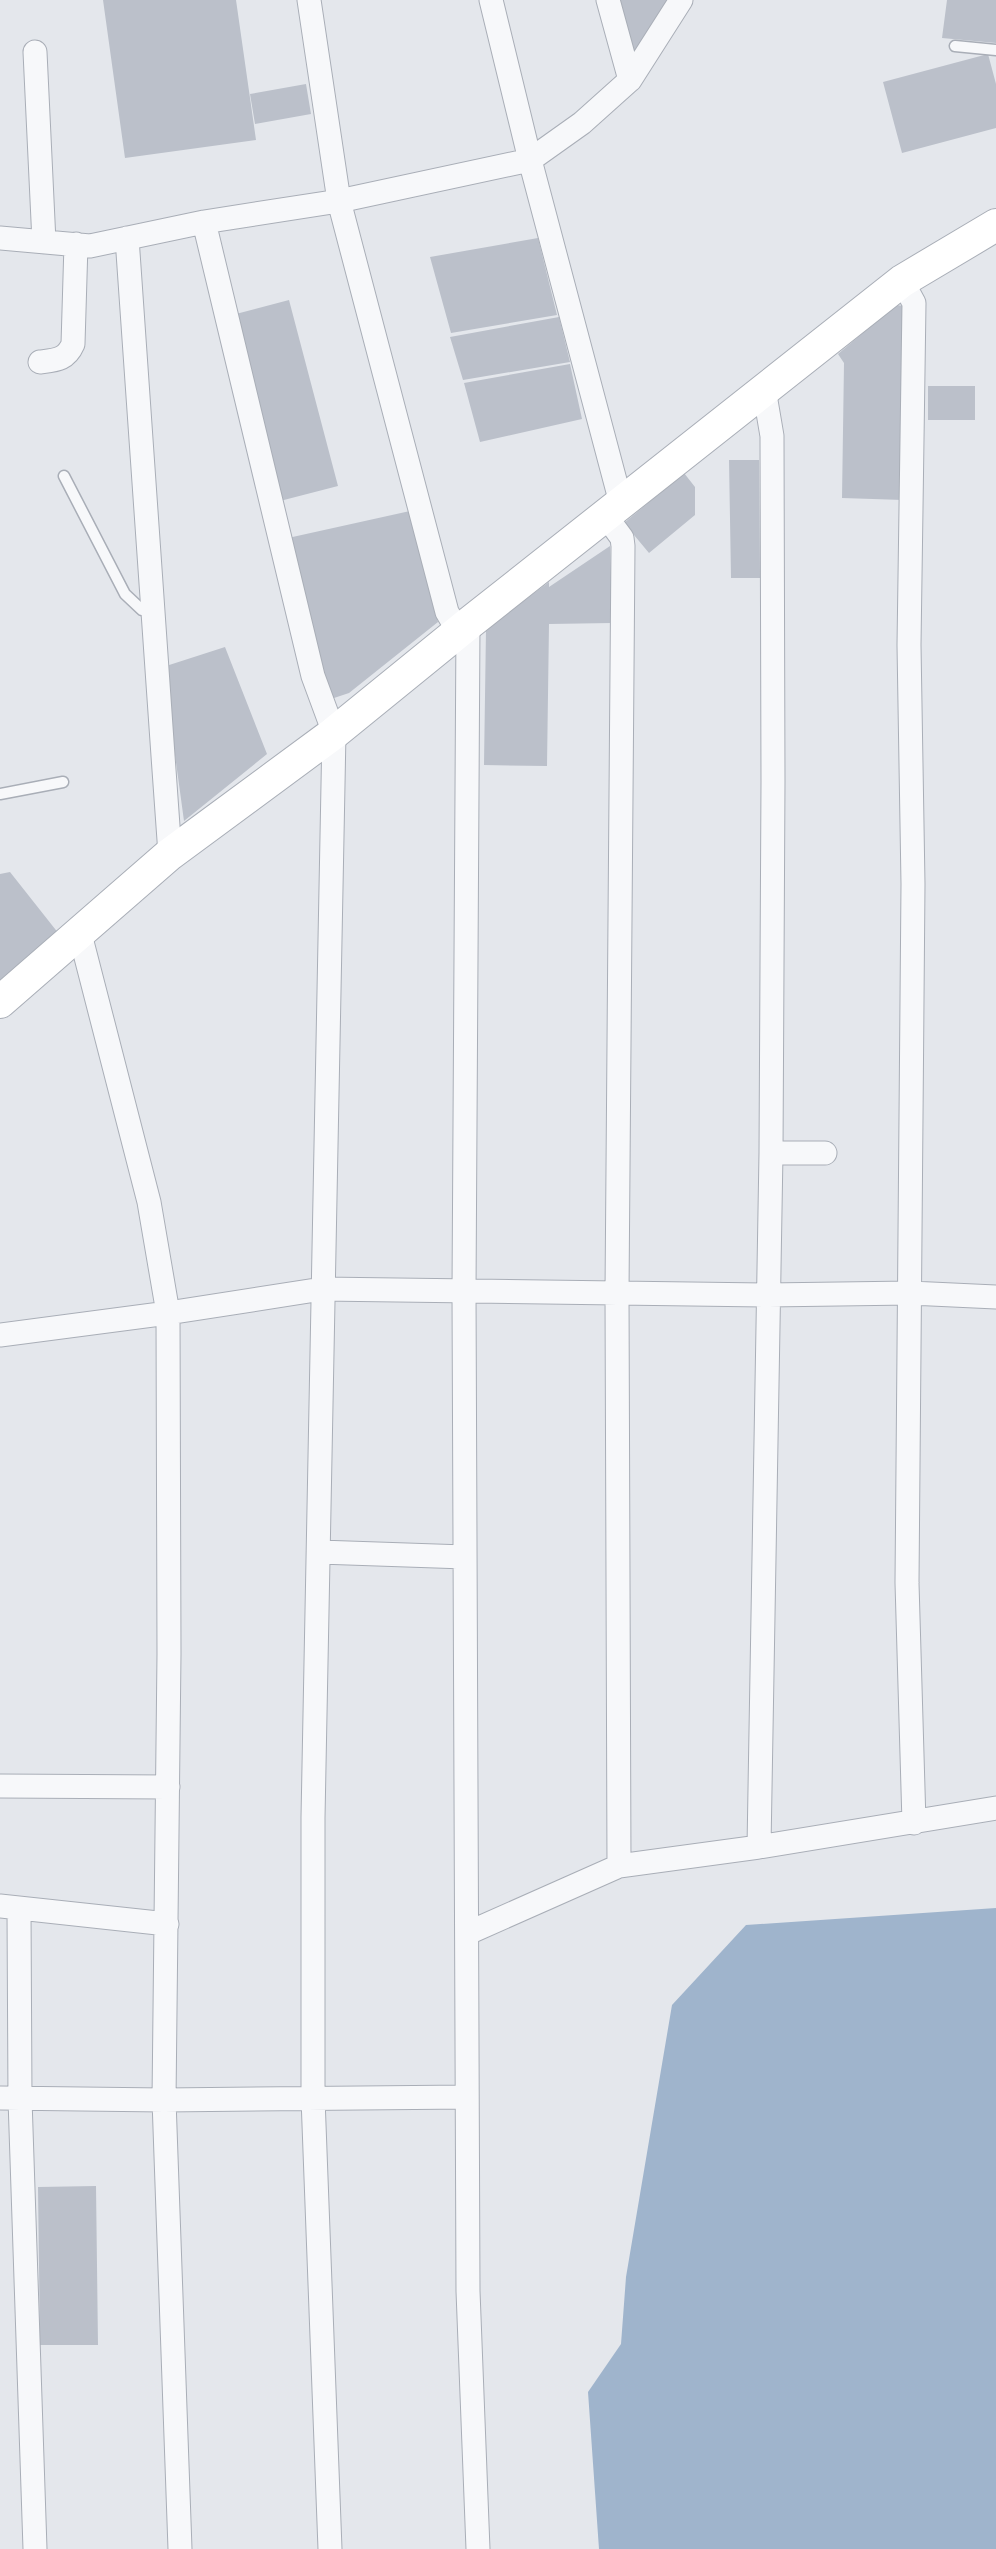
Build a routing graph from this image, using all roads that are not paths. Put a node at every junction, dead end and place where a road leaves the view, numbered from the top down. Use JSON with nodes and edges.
{"nodes":[{"id":1,"x":309,"y":0,"type":"edge"},
{"id":2,"x":491,"y":0,"type":"edge"},
{"id":3,"x":608,"y":0,"type":"edge"},
{"id":4,"x":681,"y":0,"type":"edge"},
{"id":5,"x":955,"y":46,"type":"dead end"},
{"id":6,"x":996,"y":50,"type":"edge"},
{"id":7,"x":35,"y":52,"type":"dead end"},
{"id":8,"x":630,"y":80,"type":"junction"},
{"id":9,"x":530,"y":160,"type":"junction"},
{"id":10,"x":339,"y":201,"type":"junction"},
{"id":11,"x":204,"y":222,"type":"junction"},
{"id":12,"x":996,"y":225,"type":"edge"},
{"id":13,"x":0,"y":239,"type":"edge"},
{"id":14,"x":127,"y":239,"type":"junction"},
{"id":15,"x":44,"y":242,"type":"junction"},
{"id":16,"x":76,"y":244,"type":"junction"},
{"id":17,"x":902,"y":281,"type":"junction"},
{"id":18,"x":40,"y":362,"type":"dead end"},
{"id":19,"x":764,"y":389,"type":"junction"},
{"id":20,"x":64,"y":476,"type":"dead end"},
{"id":21,"x":613,"y":509,"type":"junction"},
{"id":22,"x":153,"y":613,"type":"junction"},
{"id":23,"x":463,"y":628,"type":"junction"},
{"id":24,"x":334,"y":733,"type":"junction"},
{"id":25,"x":63,"y":782,"type":"dead end"},
{"id":26,"x":0,"y":794,"type":"edge"},
{"id":27,"x":170,"y":854,"type":"junction"},
{"id":28,"x":80,"y":934,"type":"junction"},
{"id":29,"x":0,"y":1002,"type":"edge"},
{"id":30,"x":771,"y":1153,"type":"junction"},
{"id":31,"x":825,"y":1153,"type":"dead end"},
{"id":32,"x":322,"y":1289,"type":"junction"},
{"id":33,"x":464,"y":1292,"type":"junction"},
{"id":34,"x":617,"y":1293,"type":"junction"},
{"id":35,"x":910,"y":1293,"type":"junction"},
{"id":36,"x":768,"y":1295,"type":"junction"},
{"id":37,"x":996,"y":1297,"type":"edge"},
{"id":38,"x":167,"y":1313,"type":"junction"},
{"id":39,"x":0,"y":1335,"type":"edge"},
{"id":40,"x":319,"y":1552,"type":"junction"},
{"id":41,"x":466,"y":1557,"type":"junction"},
{"id":42,"x":0,"y":1786,"type":"edge"},
{"id":43,"x":168,"y":1787,"type":"junction"},
{"id":44,"x":996,"y":1808,"type":"edge"},
{"id":45,"x":914,"y":1823,"type":"junction"},
{"id":46,"x":759,"y":1847,"type":"junction"},
{"id":47,"x":619,"y":1866,"type":"junction"},
{"id":48,"x":9,"y":1908,"type":"edge"},
{"id":49,"x":167,"y":1924,"type":"junction"},
{"id":50,"x":468,"y":1933,"type":"junction"},
{"id":51,"x":467,"y":2097,"type":"junction"},
{"id":52,"x":313,"y":2098,"type":"junction"},
{"id":53,"x":10,"y":2099,"type":"edge"},
{"id":54,"x":164,"y":2100,"type":"junction"},
{"id":55,"x":35,"y":2549,"type":"edge"},
{"id":56,"x":180,"y":2549,"type":"edge"},
{"id":57,"x":330,"y":2549,"type":"edge"},
{"id":58,"x":478,"y":2549,"type":"edge"}],
"edges":[{"from":1,"to":10,"type":"street"},
{"from":2,"to":9,"type":"street"},
{"from":3,"to":8,"type":"street"},
{"from":4,"to":8,"type":"street"},
{"from":5,"to":6,"type":"lane"},
{"from":7,"to":15,"type":"street"},
{"from":8,"to":9,"type":"street"},
{"from":9,"to":10,"type":"street"},
{"from":9,"to":21,"type":"street"},
{"from":10,"to":11,"type":"street"},
{"from":10,"to":23,"type":"street"},
{"from":11,"to":14,"type":"street"},
{"from":11,"to":24,"type":"street"},
{"from":12,"to":17,"type":"street"},
{"from":13,"to":15,"type":"street"},
{"from":14,"to":16,"type":"street"},
{"from":14,"to":22,"type":"street"},
{"from":15,"to":16,"type":"street"},
{"from":16,"to":18,"type":"street"},
{"from":17,"to":19,"type":"street"},
{"from":17,"to":35,"type":"street"},
{"from":19,"to":21,"type":"street"},
{"from":19,"to":30,"type":"street"},
{"from":20,"to":22,"type":"lane"},
{"from":21,"to":23,"type":"street"},
{"from":21,"to":34,"type":"street"},
{"from":22,"to":27,"type":"street"},
{"from":23,"to":24,"type":"street"},
{"from":23,"to":33,"type":"street"},
{"from":24,"to":27,"type":"street"},
{"from":24,"to":32,"type":"street"},
{"from":25,"to":26,"type":"lane"},
{"from":27,"to":28,"type":"street"},
{"from":28,"to":29,"type":"street"},
{"from":28,"to":38,"type":"street"},
{"from":30,"to":31,"type":"street"},
{"from":30,"to":36,"type":"street"},
{"from":32,"to":33,"type":"street"},
{"from":32,"to":38,"type":"street"},
{"from":32,"to":40,"type":"street"},
{"from":33,"to":34,"type":"street"},
{"from":33,"to":41,"type":"street"},
{"from":34,"to":36,"type":"street"},
{"from":34,"to":47,"type":"street"},
{"from":35,"to":36,"type":"street"},
{"from":35,"to":37,"type":"street"},
{"from":35,"to":45,"type":"street"},
{"from":36,"to":46,"type":"street"},
{"from":38,"to":39,"type":"street"},
{"from":38,"to":43,"type":"street"},
{"from":40,"to":41,"type":"street"},
{"from":40,"to":52,"type":"street"},
{"from":41,"to":50,"type":"street"},
{"from":42,"to":43,"type":"street"},
{"from":43,"to":49,"type":"street"},
{"from":44,"to":45,"type":"street"},
{"from":45,"to":46,"type":"street"},
{"from":46,"to":47,"type":"street"},
{"from":47,"to":50,"type":"street"},
{"from":48,"to":49,"type":"street"},
{"from":48,"to":53,"type":"street"},
{"from":49,"to":54,"type":"street"},
{"from":50,"to":51,"type":"street"},
{"from":51,"to":52,"type":"street"},
{"from":51,"to":58,"type":"street"},
{"from":52,"to":54,"type":"street"},
{"from":52,"to":57,"type":"street"},
{"from":53,"to":54,"type":"street"},
{"from":53,"to":55,"type":"street"},
{"from":54,"to":56,"type":"street"}]}
